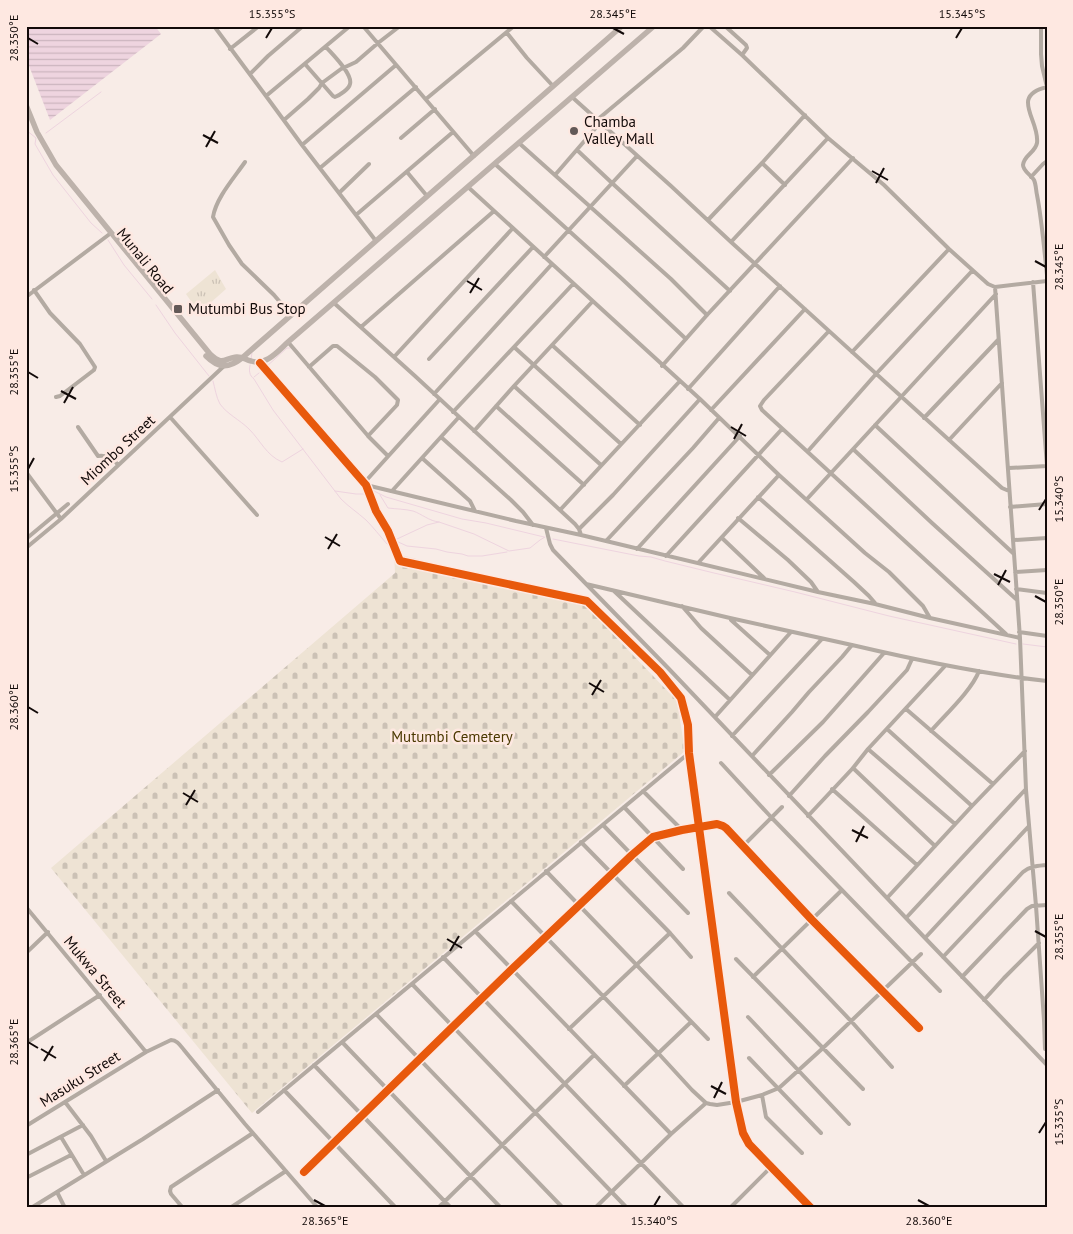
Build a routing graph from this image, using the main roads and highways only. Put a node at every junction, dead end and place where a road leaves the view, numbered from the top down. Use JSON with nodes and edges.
{"nodes":[{"id":1,"x":622,"y":26,"type":"edge"},
{"id":2,"x":654,"y":26,"type":"edge"},
{"id":3,"x":26,"y":106,"type":"edge"},
{"id":4,"x":110,"y":234,"type":"junction"},
{"id":5,"x":242,"y":358,"type":"junction"}],
"edges":[{"from":1,"to":5,"type":"main road"},
{"from":2,"to":5,"type":"main road","name":"Munali Road"},
{"from":3,"to":4,"type":"main road","name":"Munali Road"},
{"from":4,"to":5,"type":"main road","name":"Munali Road"},
{"from":4,"to":5,"type":"main road","name":"Munali Road"}]}
